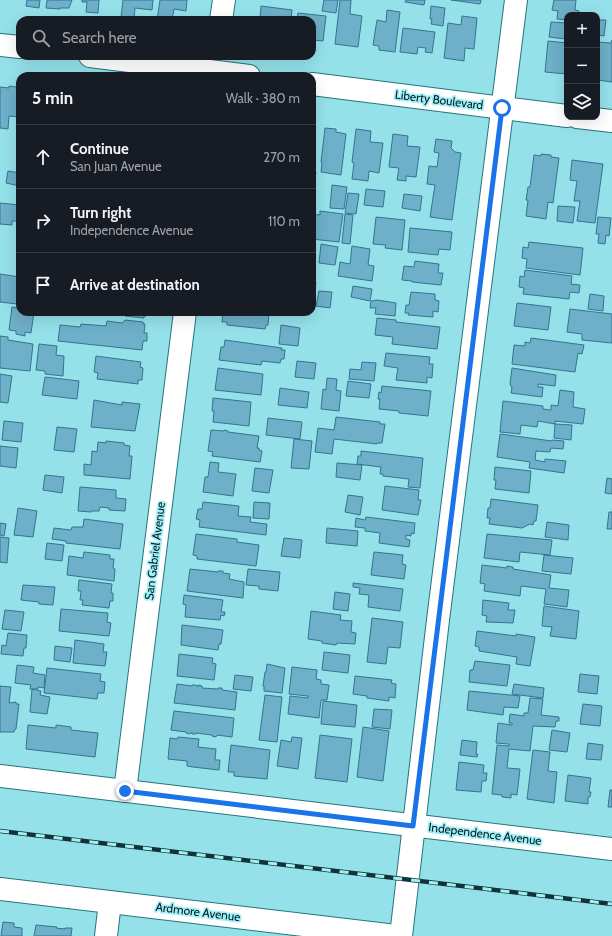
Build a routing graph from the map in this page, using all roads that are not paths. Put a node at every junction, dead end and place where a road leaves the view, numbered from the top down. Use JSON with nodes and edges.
{"nodes":[{"id":1,"x":224,"y":0,"type":"edge"},
{"id":2,"x":516,"y":0,"type":"edge"},
{"id":3,"x":222,"y":16,"type":"edge"},
{"id":4,"x":0,"y":45,"type":"edge"},
{"id":5,"x":16,"y":47,"type":"edge"},
{"id":6,"x":132,"y":60,"type":"edge"},
{"id":7,"x":215,"y":68,"type":"edge"},
{"id":8,"x":232,"y":72,"type":"edge"},
{"id":9,"x":316,"y":85,"type":"edge"},
{"id":10,"x":502,"y":108,"type":"junction"},
{"id":11,"x":564,"y":116,"type":"edge"},
{"id":12,"x":600,"y":120,"type":"edge"},
{"id":13,"x":612,"y":121,"type":"edge"},
{"id":14,"x":184,"y":316,"type":"edge"},
{"id":15,"x":0,"y":776,"type":"edge"},
{"id":16,"x":125,"y":791,"type":"junction"},
{"id":17,"x":413,"y":826,"type":"junction"},
{"id":18,"x":612,"y":849,"type":"edge"},
{"id":19,"x":0,"y":889,"type":"edge"},
{"id":20,"x":110,"y":902,"type":"junction"},
{"id":21,"x":106,"y":936,"type":"edge"},
{"id":22,"x":396,"y":936,"type":"edge"},
{"id":23,"x":400,"y":936,"type":"edge"}],
"edges":[{"from":1,"to":3,"type":"street"},
{"from":2,"to":10,"type":"street"},
{"from":4,"to":5,"type":"street"},
{"from":6,"to":7,"type":"street"},
{"from":7,"to":8,"type":"street"},
{"from":9,"to":10,"type":"street","name":"Liberty Boulevard"},
{"from":10,"to":11,"type":"street","name":"Liberty Boulevard"},
{"from":10,"to":17,"type":"street"},
{"from":12,"to":13,"type":"street"},
{"from":14,"to":16,"type":"street","name":"San Gabriel Avenue"},
{"from":15,"to":16,"type":"street","name":"Independence Avenue"},
{"from":16,"to":17,"type":"street","name":"Independence Avenue"},
{"from":17,"to":18,"type":"street","name":"Independence Avenue"},
{"from":17,"to":23,"type":"street"},
{"from":19,"to":20,"type":"street","name":"Ardmore Avenue"},
{"from":20,"to":21,"type":"street"},
{"from":20,"to":22,"type":"street","name":"Ardmore Avenue"}]}
